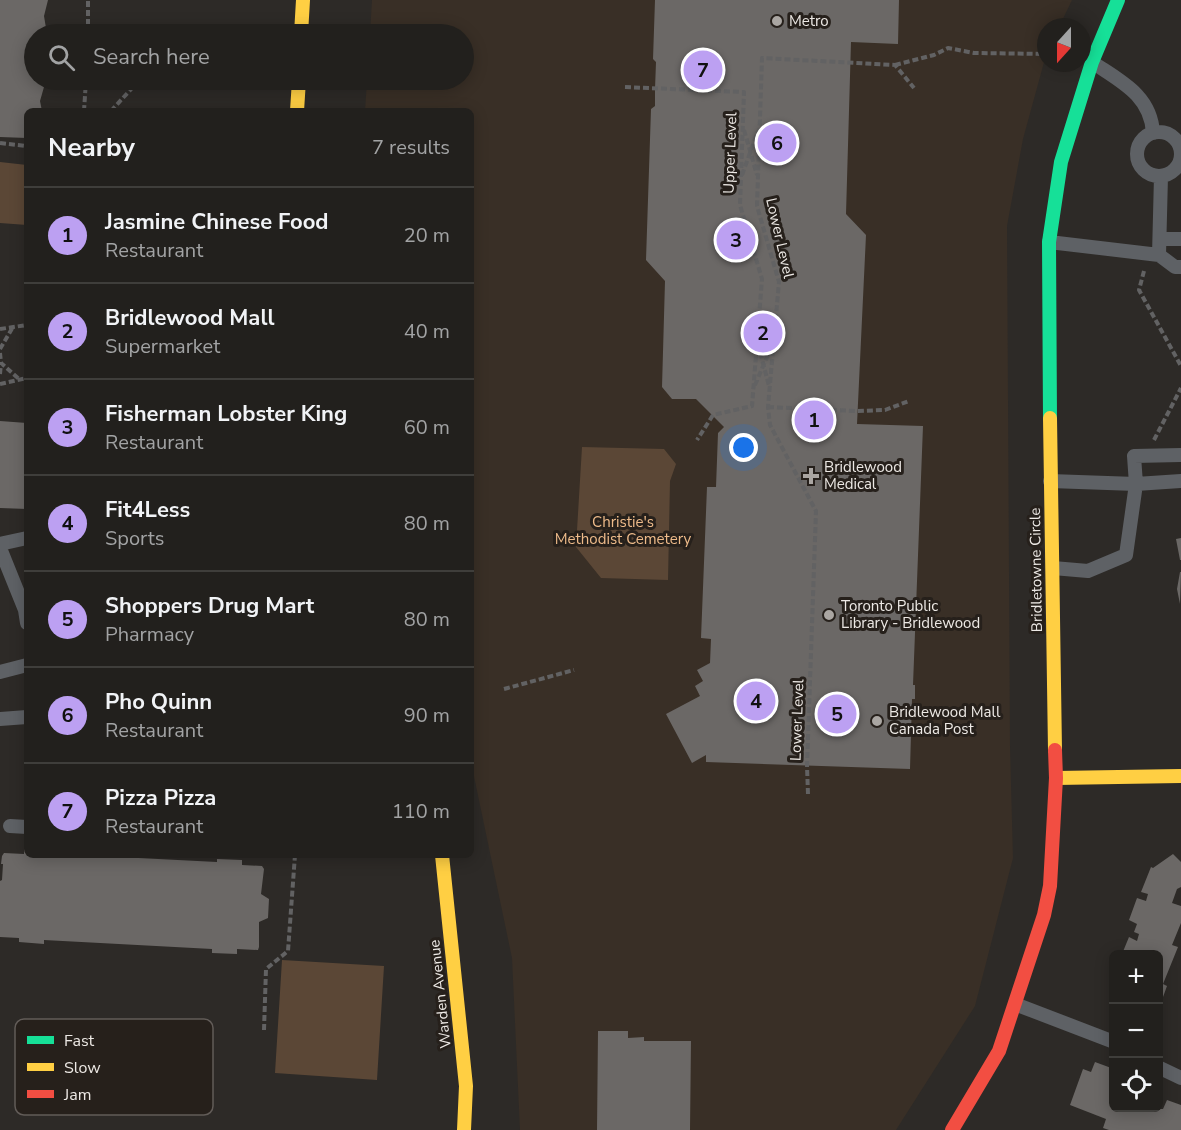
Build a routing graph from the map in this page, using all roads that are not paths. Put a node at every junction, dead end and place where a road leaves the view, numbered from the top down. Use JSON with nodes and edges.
{"nodes":[{"id":1,"x":303,"y":0,"type":"edge"},
{"id":2,"x":1118,"y":0,"type":"edge"},
{"id":3,"x":302,"y":24,"type":"edge"},
{"id":4,"x":1092,"y":62,"type":"junction"},
{"id":5,"x":298,"y":90,"type":"edge"},
{"id":6,"x":297,"y":108,"type":"edge"},
{"id":7,"x":1153,"y":133,"type":"junction"},
{"id":8,"x":1161,"y":176,"type":"junction"},
{"id":9,"x":1181,"y":239,"type":"edge"},
{"id":10,"x":1161,"y":240,"type":"junction"},
{"id":11,"x":1049,"y":242,"type":"junction"},
{"id":12,"x":1159,"y":255,"type":"junction"},
{"id":13,"x":1181,"y":267,"type":"edge"},
{"id":14,"x":1181,"y":455,"type":"edge"},
{"id":15,"x":1181,"y":480,"type":"edge"},
{"id":16,"x":1050,"y":481,"type":"junction"},
{"id":17,"x":1136,"y":484,"type":"junction"},
{"id":18,"x":24,"y":539,"type":"edge"},
{"id":19,"x":0,"y":546,"type":"edge"},
{"id":20,"x":1053,"y":568,"type":"junction"},
{"id":21,"x":24,"y":609,"type":"edge"},
{"id":22,"x":24,"y":666,"type":"edge"},
{"id":23,"x":0,"y":672,"type":"edge"},
{"id":24,"x":24,"y":717,"type":"edge"},
{"id":25,"x":0,"y":719,"type":"edge"},
{"id":26,"x":1181,"y":776,"type":"edge"},
{"id":27,"x":1056,"y":778,"type":"junction"},
{"id":28,"x":10,"y":826,"type":"dead end"},
{"id":29,"x":24,"y":827,"type":"edge"},
{"id":30,"x":442,"y":858,"type":"edge"},
{"id":31,"x":1015,"y":1004,"type":"junction"},
{"id":32,"x":1109,"y":1040,"type":"edge"},
{"id":33,"x":1163,"y":1069,"type":"edge"},
{"id":34,"x":1181,"y":1078,"type":"edge"},
{"id":35,"x":464,"y":1130,"type":"edge"},
{"id":36,"x":952,"y":1130,"type":"edge"}],
"edges":[{"from":1,"to":3,"type":"street"},
{"from":2,"to":4,"type":"street","name":"Bridletowne Circle"},
{"from":4,"to":7,"type":"lane"},
{"from":4,"to":11,"type":"street","name":"Bridletowne Circle"},
{"from":5,"to":6,"type":"street"},
{"from":7,"to":8,"type":"lane"},
{"from":7,"to":8,"type":"lane"},
{"from":8,"to":10,"type":"lane"},
{"from":9,"to":10,"type":"lane"},
{"from":10,"to":12,"type":"lane"},
{"from":11,"to":12,"type":"lane"},
{"from":11,"to":16,"type":"street","name":"Bridletowne Circle"},
{"from":12,"to":13,"type":"lane"},
{"from":14,"to":17,"type":"lane"},
{"from":15,"to":17,"type":"lane"},
{"from":16,"to":17,"type":"lane"},
{"from":16,"to":20,"type":"street","name":"Bridletowne Circle"},
{"from":17,"to":20,"type":"lane"},
{"from":18,"to":19,"type":"lane"},
{"from":19,"to":21,"type":"lane"},
{"from":20,"to":27,"type":"street","name":"Bridletowne Circle"},
{"from":22,"to":23,"type":"lane"},
{"from":24,"to":25,"type":"lane"},
{"from":26,"to":27,"type":"street"},
{"from":27,"to":31,"type":"street","name":"Bridletowne Circle"},
{"from":28,"to":29,"type":"lane"},
{"from":30,"to":35,"type":"street","name":"Warden Avenue"},
{"from":31,"to":32,"type":"lane"},
{"from":31,"to":36,"type":"street","name":"Bridletowne Circle"},
{"from":33,"to":34,"type":"lane"}]}
